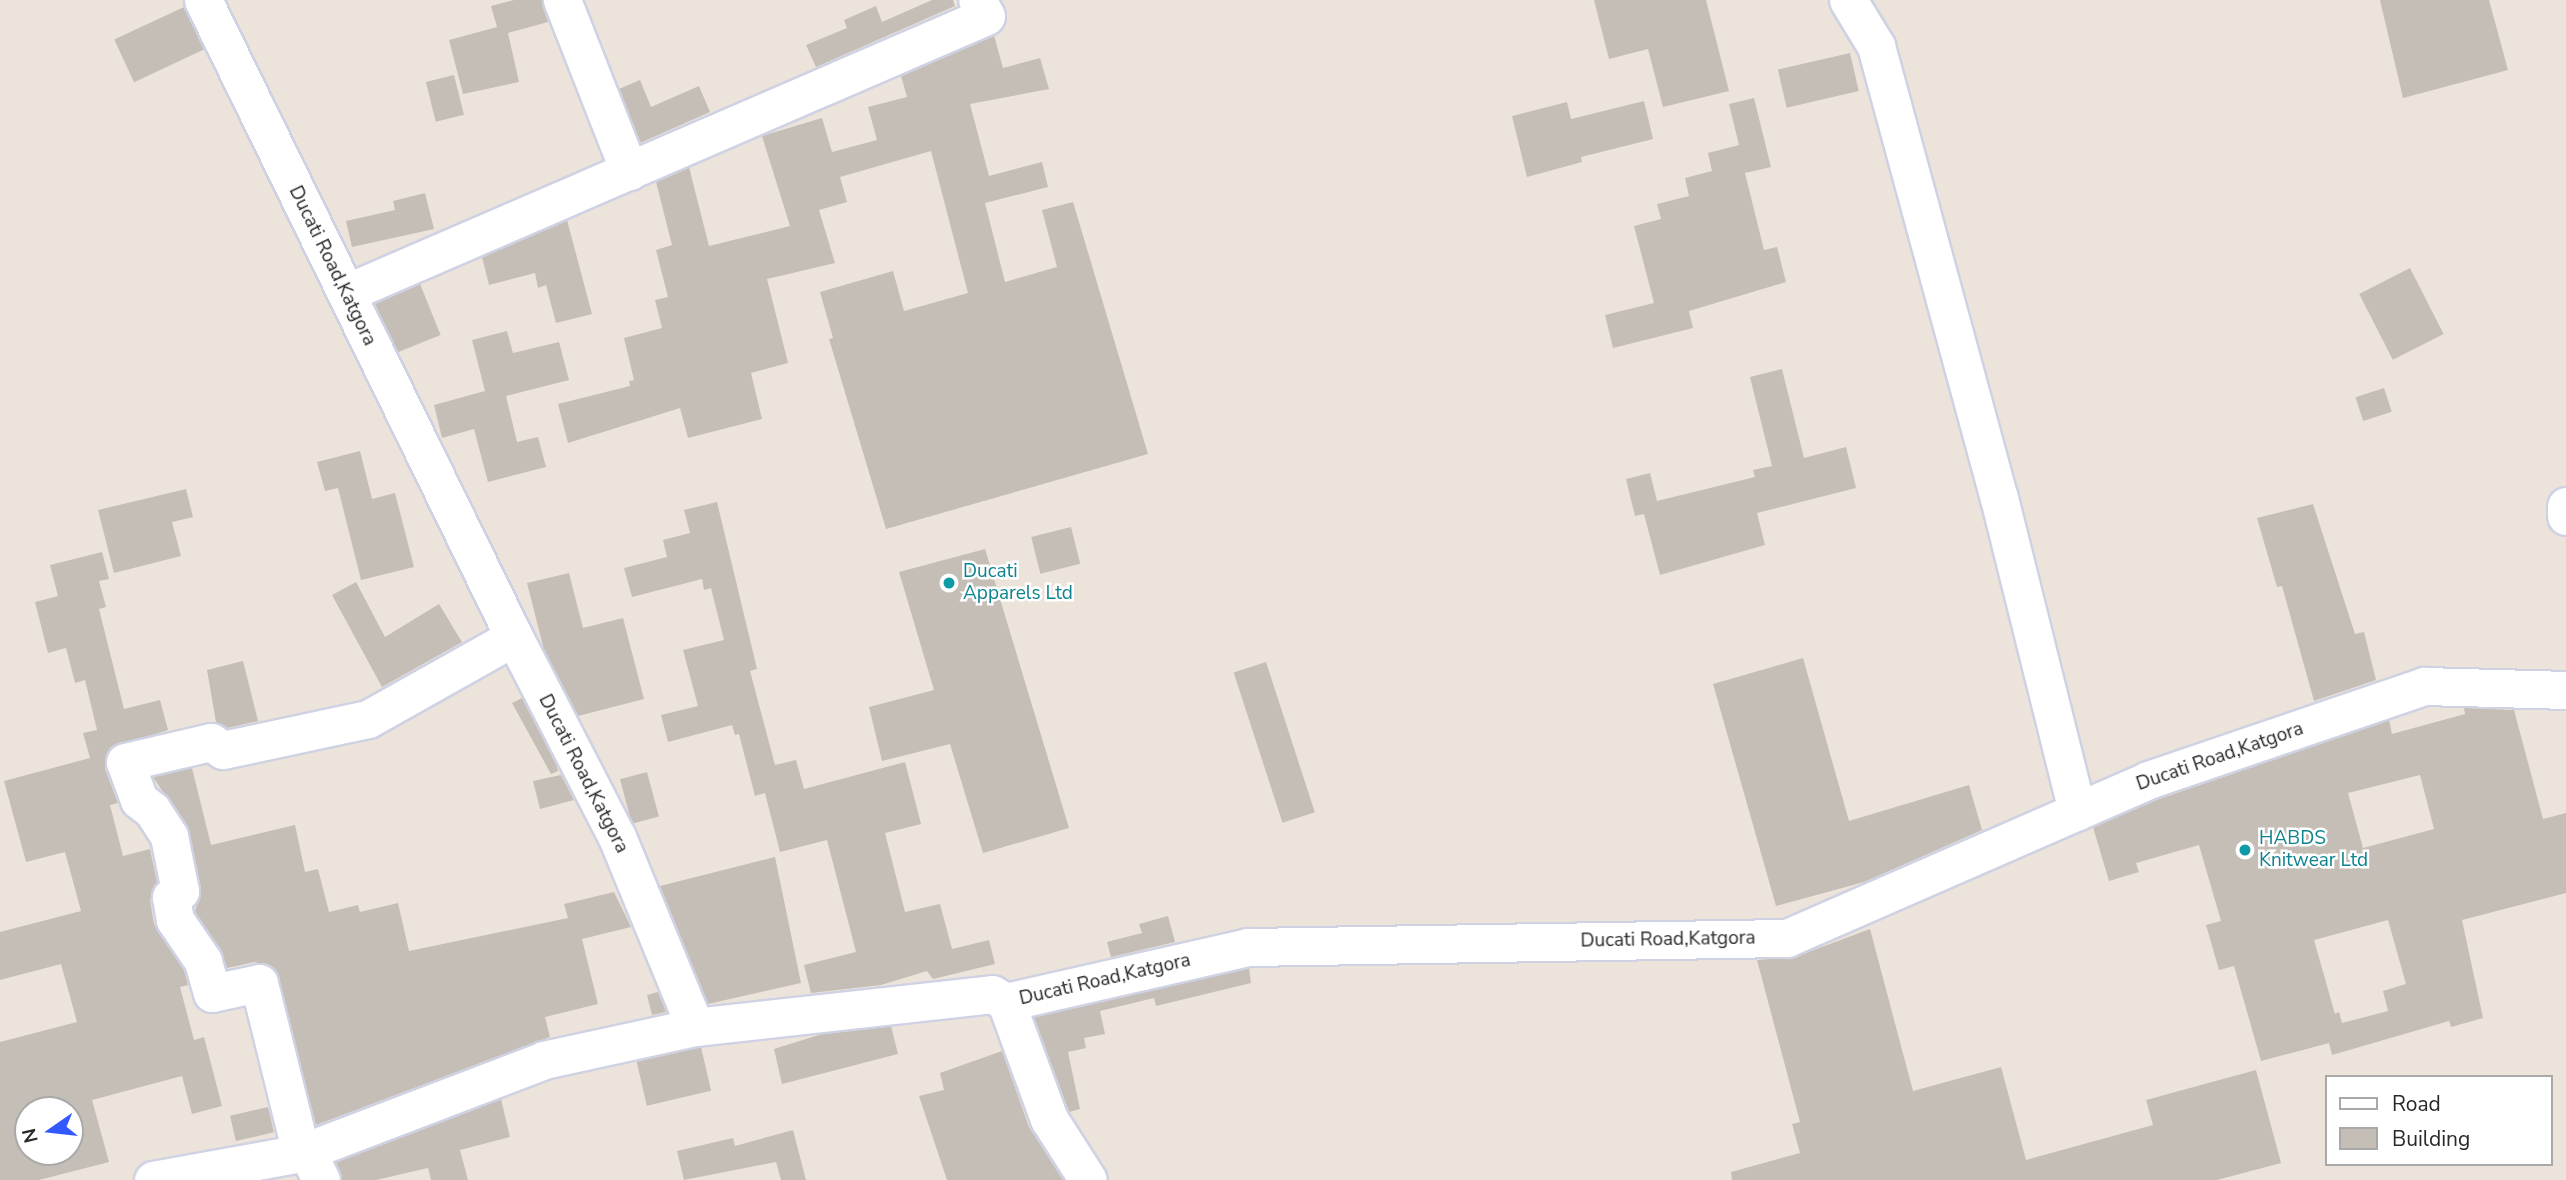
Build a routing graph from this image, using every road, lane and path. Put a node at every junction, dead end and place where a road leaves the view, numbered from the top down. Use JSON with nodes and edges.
{"nodes":[{"id":1,"x":203,"y":0,"type":"edge"},
{"id":2,"x":562,"y":0,"type":"edge"},
{"id":3,"x":977,"y":0,"type":"edge"},
{"id":4,"x":1848,"y":0,"type":"edge"},
{"id":5,"x":629,"y":171,"type":"junction"},
{"id":6,"x":346,"y":293,"type":"junction"},
{"id":7,"x":2566,"y":506,"type":"edge"},
{"id":8,"x":2566,"y":516,"type":"edge"},
{"id":9,"x":514,"y":637,"type":"junction"},
{"id":10,"x":2566,"y":690,"type":"edge"},
{"id":11,"x":2077,"y":811,"type":"junction"},
{"id":12,"x":1006,"y":1002,"type":"junction"},
{"id":13,"x":695,"y":1027,"type":"junction"},
{"id":14,"x":311,"y":1166,"type":"edge"},
{"id":15,"x":153,"y":1180,"type":"edge"},
{"id":16,"x":1088,"y":1180,"type":"edge"}],
"edges":[{"from":1,"to":6,"type":"street","name":"Ducati Road,Katgora"},
{"from":2,"to":5,"type":"street"},
{"from":3,"to":5,"type":"street"},
{"from":4,"to":11,"type":"street"},
{"from":5,"to":6,"type":"street"},
{"from":6,"to":9,"type":"street","name":"Ducati Road,Katgora"},
{"from":7,"to":8,"type":"street"},
{"from":9,"to":13,"type":"street","name":"Ducati Road,Katgora"},
{"from":9,"to":14,"type":"street"},
{"from":10,"to":11,"type":"street","name":"Ducati Road,Katgora"},
{"from":11,"to":12,"type":"street","name":"Ducati Road,Katgora"},
{"from":12,"to":13,"type":"street","name":"Ducati Road,Katgora"},
{"from":12,"to":16,"type":"street"},
{"from":13,"to":14,"type":"street"},
{"from":14,"to":15,"type":"street"}]}
